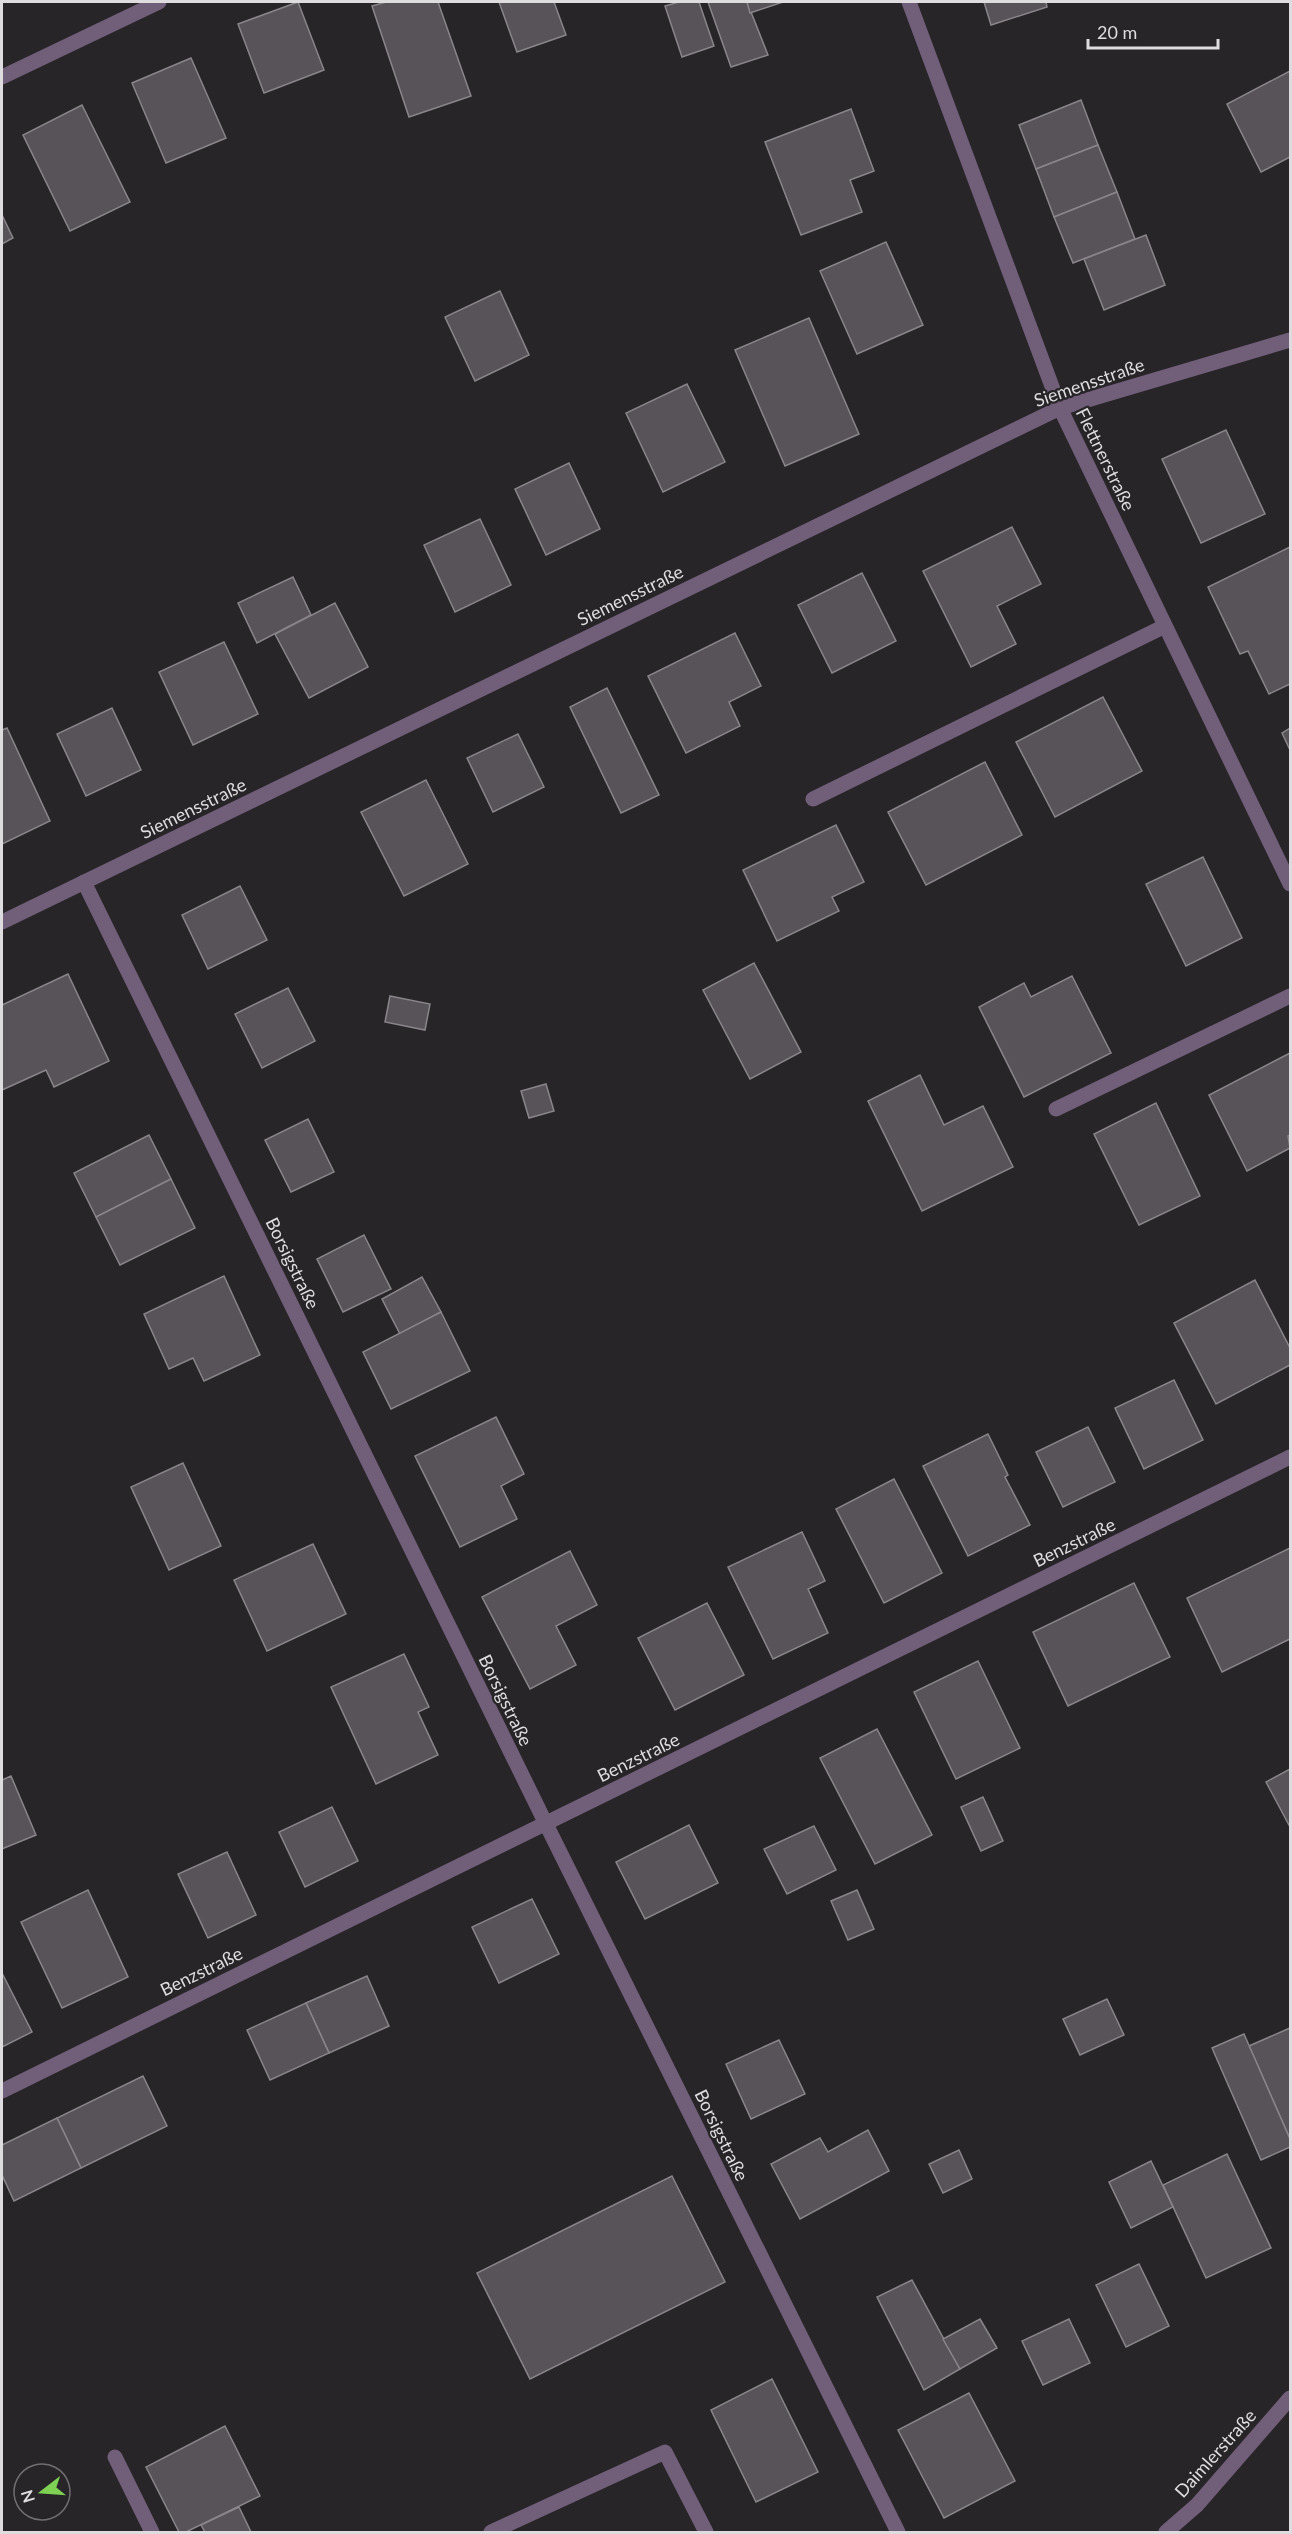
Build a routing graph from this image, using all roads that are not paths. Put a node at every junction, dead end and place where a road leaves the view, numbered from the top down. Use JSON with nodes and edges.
{"nodes":[{"id":1,"x":159,"y":2,"type":"edge"},
{"id":2,"x":909,"y":2,"type":"edge"},
{"id":3,"x":2,"y":77,"type":"edge"},
{"id":4,"x":1290,"y":340,"type":"edge"},
{"id":5,"x":1060,"y":408,"type":"junction"},
{"id":6,"x":1165,"y":626,"type":"junction"},
{"id":7,"x":813,"y":800,"type":"dead end"},
{"id":8,"x":84,"y":882,"type":"junction"},
{"id":9,"x":1290,"y":884,"type":"edge"},
{"id":10,"x":2,"y":922,"type":"edge"},
{"id":11,"x":1290,"y":996,"type":"edge"},
{"id":12,"x":1056,"y":1109,"type":"dead end"},
{"id":13,"x":1290,"y":1457,"type":"edge"},
{"id":14,"x":546,"y":1824,"type":"junction"},
{"id":15,"x":2,"y":2091,"type":"edge"},
{"id":16,"x":1290,"y":2398,"type":"edge"},
{"id":17,"x":115,"y":2457,"type":"dead end"},
{"id":18,"x":153,"y":2532,"type":"edge"},
{"id":19,"x":491,"y":2532,"type":"edge"},
{"id":20,"x":706,"y":2532,"type":"edge"},
{"id":21,"x":898,"y":2532,"type":"edge"},
{"id":22,"x":1166,"y":2532,"type":"edge"}],
"edges":[{"from":1,"to":3,"type":"street"},
{"from":2,"to":5,"type":"street","name":"Flettnerstraße"},
{"from":4,"to":5,"type":"street","name":"Siemensstraße"},
{"from":5,"to":6,"type":"street","name":"Flettnerstraße"},
{"from":5,"to":8,"type":"street","name":"Siemensstraße"},
{"from":6,"to":7,"type":"street"},
{"from":6,"to":9,"type":"street","name":"Flettnerstraße"},
{"from":8,"to":10,"type":"street","name":"Siemensstraße"},
{"from":8,"to":14,"type":"street","name":"Borsigstraße"},
{"from":11,"to":12,"type":"street"},
{"from":13,"to":14,"type":"street","name":"Benzstraße"},
{"from":14,"to":15,"type":"street","name":"Benzstraße"},
{"from":14,"to":21,"type":"street","name":"Borsigstraße"},
{"from":16,"to":22,"type":"street","name":"Daimlerstraße"},
{"from":17,"to":18,"type":"street"},
{"from":19,"to":20,"type":"street"}]}
